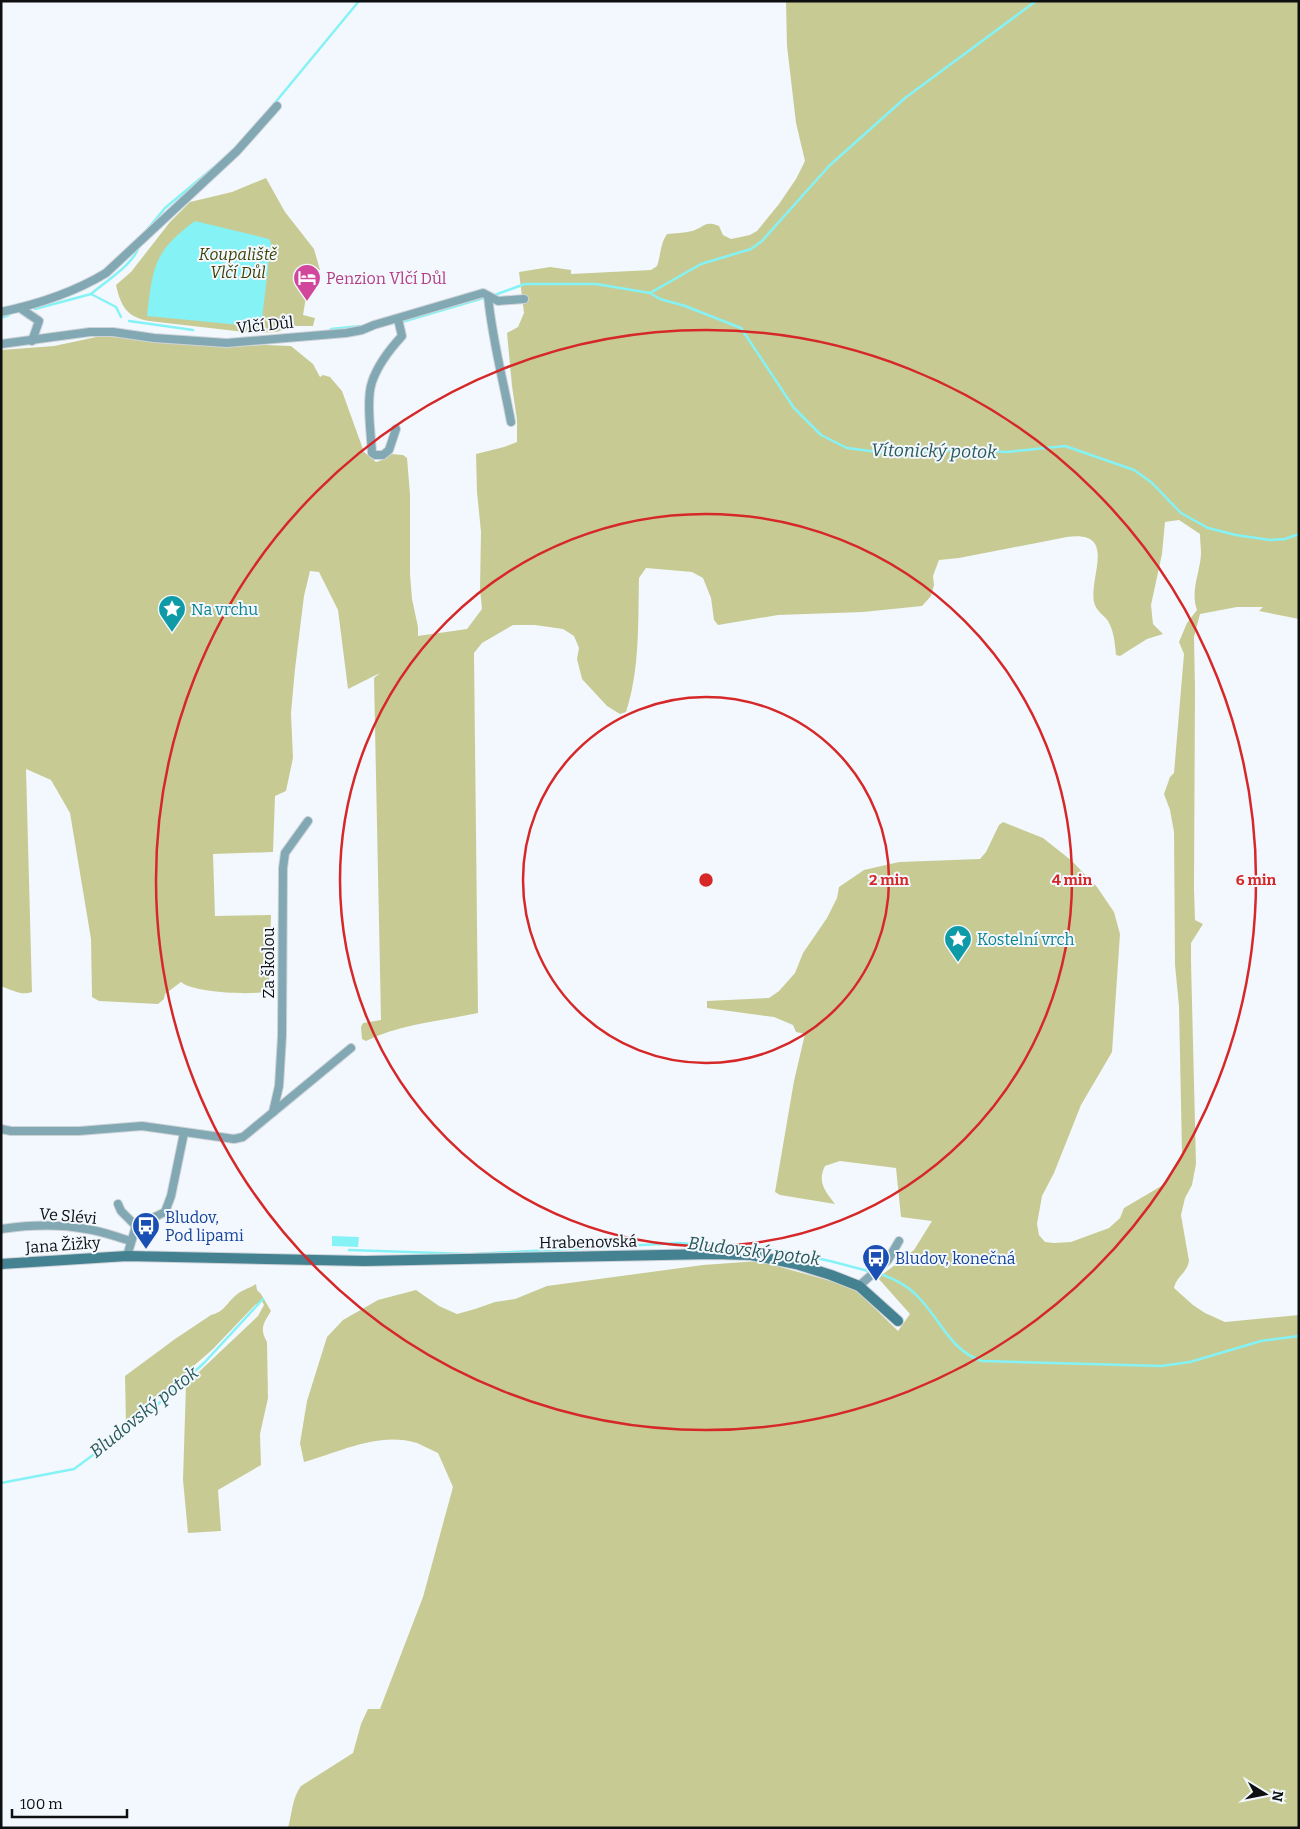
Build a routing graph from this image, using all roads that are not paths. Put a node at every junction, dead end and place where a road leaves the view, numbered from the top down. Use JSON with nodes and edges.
{"nodes":[{"id":1,"x":276,"y":106,"type":"dead end"},
{"id":2,"x":488,"y":296,"type":"junction"},
{"id":3,"x":524,"y":299,"type":"dead end"},
{"id":4,"x":20,"y":308,"type":"junction"},
{"id":5,"x":1,"y":312,"type":"edge"},
{"id":6,"x":398,"y":319,"type":"junction"},
{"id":7,"x":32,"y":341,"type":"junction"},
{"id":8,"x":1,"y":344,"type":"edge"},
{"id":9,"x":510,"y":422,"type":"dead end"},
{"id":10,"x":396,"y":429,"type":"dead end"},
{"id":11,"x":308,"y":821,"type":"dead end"},
{"id":12,"x":351,"y":1048,"type":"dead end"},
{"id":13,"x":273,"y":1112,"type":"junction"},
{"id":14,"x":1,"y":1129,"type":"edge"},
{"id":15,"x":184,"y":1133,"type":"junction"},
{"id":16,"x":118,"y":1204,"type":"dead end"},
{"id":17,"x":136,"y":1226,"type":"junction"},
{"id":18,"x":1,"y":1229,"type":"edge"},
{"id":19,"x":131,"y":1241,"type":"junction"},
{"id":20,"x":898,"y":1241,"type":"dead end"},
{"id":21,"x":127,"y":1256,"type":"junction"},
{"id":22,"x":312,"y":1259,"type":"joint"},
{"id":23,"x":1,"y":1264,"type":"edge"},
{"id":24,"x":859,"y":1286,"type":"junction"},
{"id":25,"x":898,"y":1321,"type":"dead end"}],
"edges":[{"from":1,"to":4,"type":"street"},
{"from":2,"to":3,"type":"street","name":"Vlčí Důl"},
{"from":2,"to":6,"type":"street","name":"Vlčí Důl"},
{"from":2,"to":9,"type":"street"},
{"from":4,"to":5,"type":"street"},
{"from":4,"to":7,"type":"street"},
{"from":6,"to":7,"type":"street","name":"Vlčí Důl"},
{"from":6,"to":10,"type":"street"},
{"from":7,"to":8,"type":"street","name":"Vlčí Důl"},
{"from":11,"to":13,"type":"street","name":"Za školou"},
{"from":12,"to":13,"type":"street"},
{"from":13,"to":15,"type":"street"},
{"from":14,"to":15,"type":"street"},
{"from":15,"to":17,"type":"street"},
{"from":16,"to":17,"type":"street"},
{"from":17,"to":19,"type":"street"},
{"from":18,"to":19,"type":"street","name":"Ve Slévi"},
{"from":19,"to":21,"type":"street"},
{"from":20,"to":24,"type":"street"},
{"from":21,"to":22,"type":"street","name":"Jana Žižky"},
{"from":21,"to":23,"type":"street","name":"Jana Žižky"},
{"from":22,"to":24,"type":"street","name":"Hrabenovská"},
{"from":24,"to":25,"type":"street","name":"Hrabenovská"}]}
